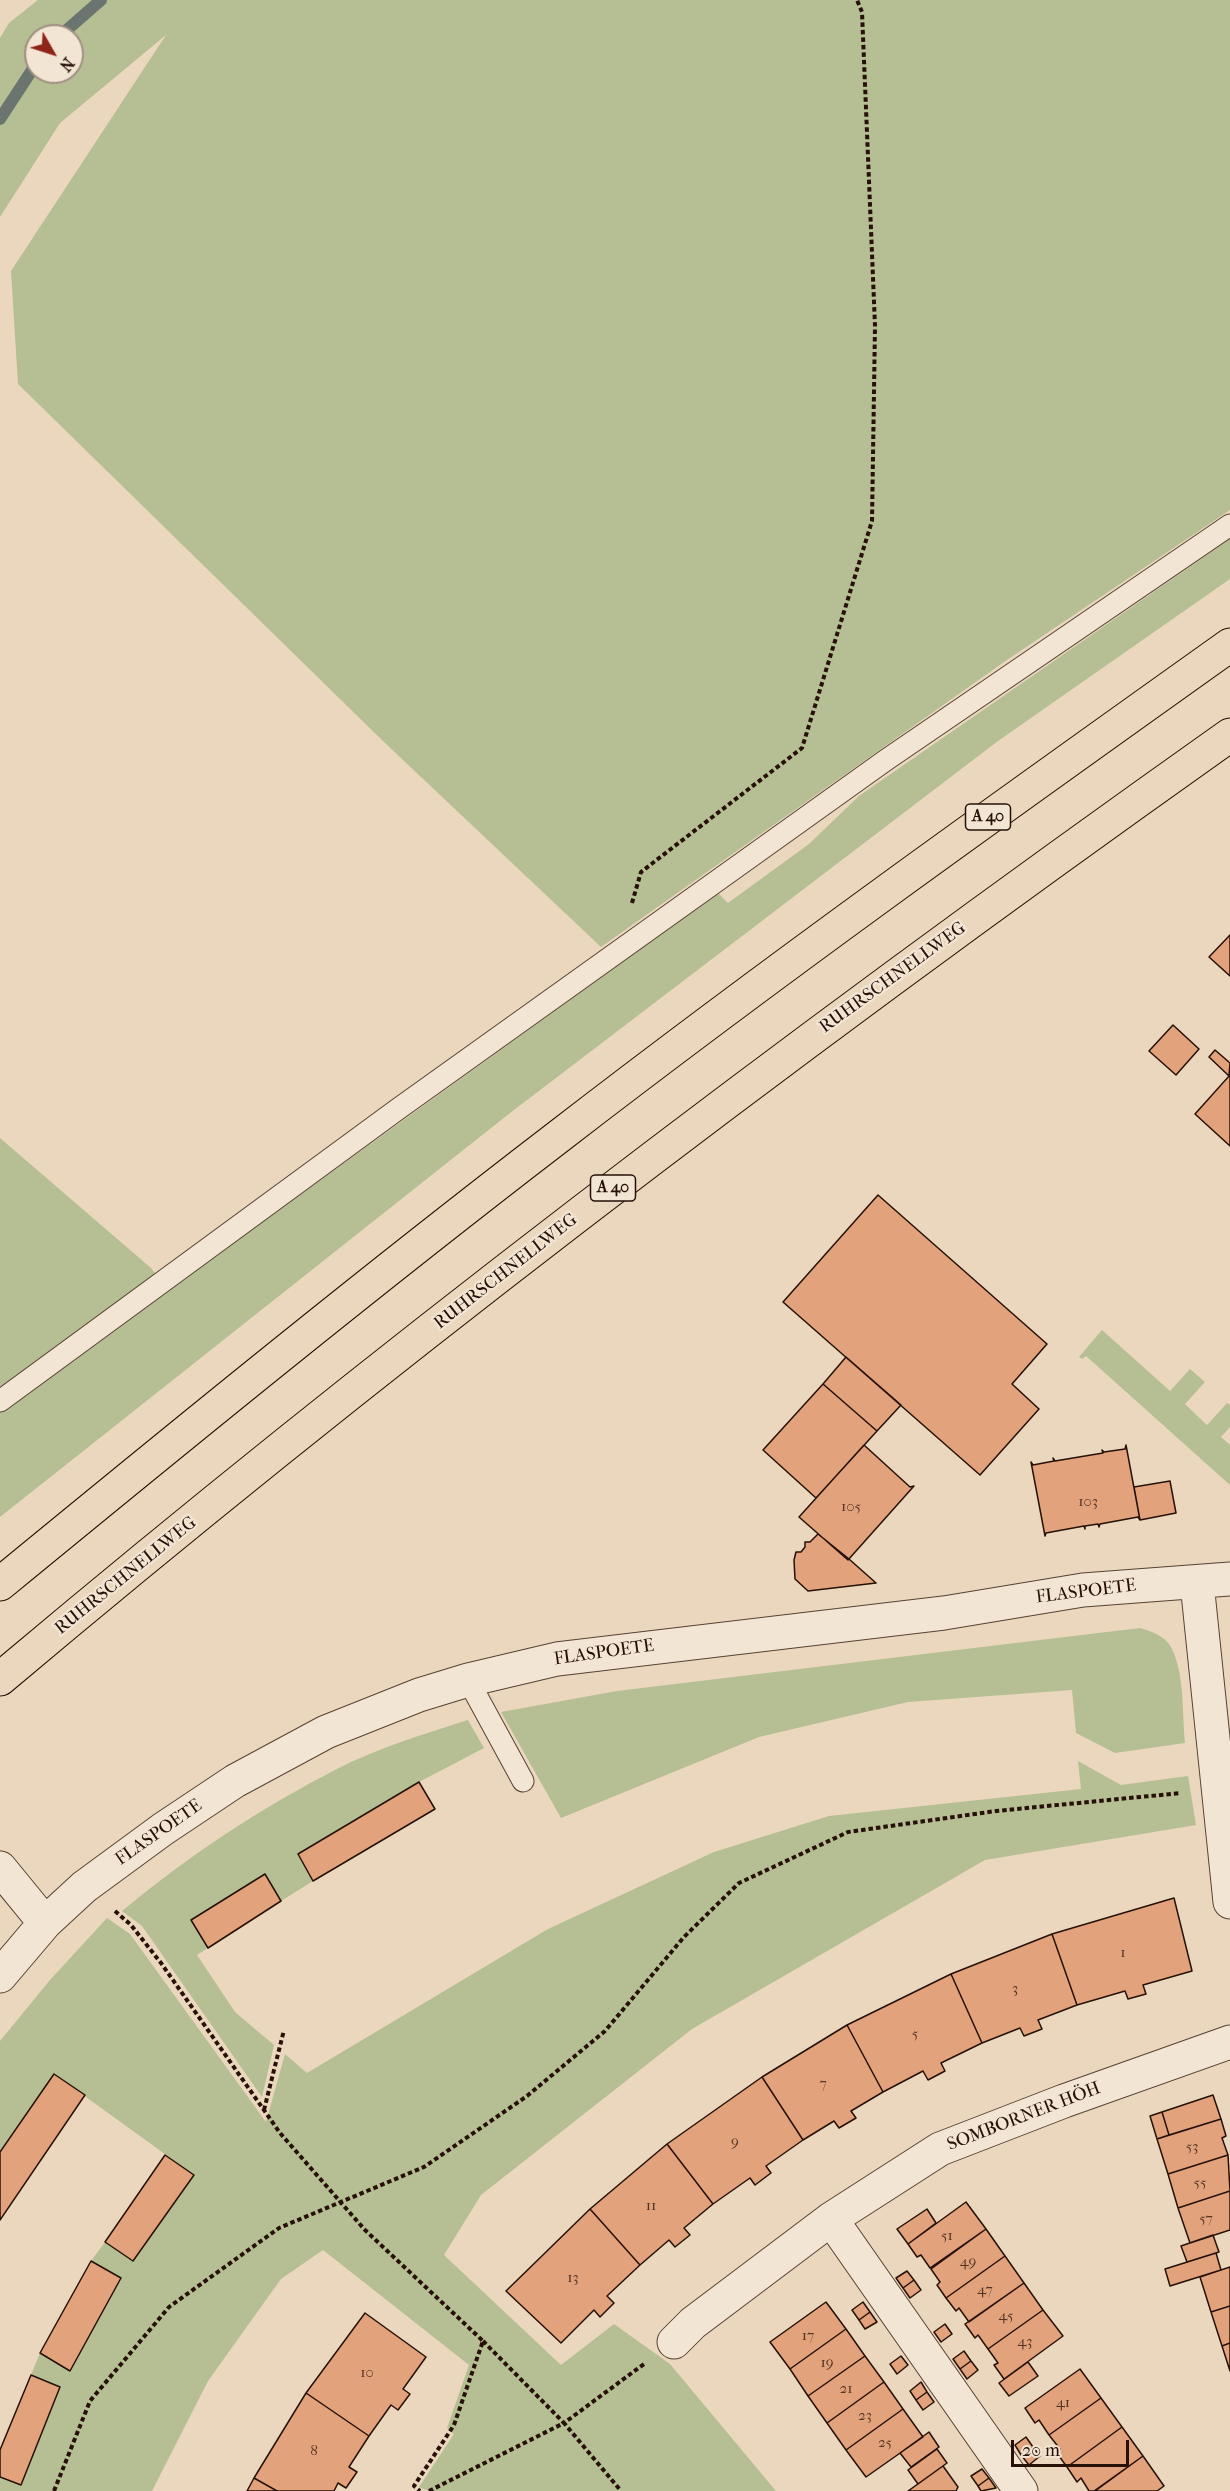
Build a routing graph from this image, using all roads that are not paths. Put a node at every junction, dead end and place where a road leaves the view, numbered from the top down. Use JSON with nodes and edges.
{"nodes":[{"id":1,"x":1230,"y":525,"type":"edge"},
{"id":2,"x":1230,"y":645,"type":"edge"},
{"id":3,"x":1230,"y":735,"type":"edge"},
{"id":4,"x":0,"y":1401,"type":"edge"},
{"id":5,"x":1230,"y":1579,"type":"edge"},
{"id":6,"x":1197,"y":1583,"type":"junction"},
{"id":7,"x":0,"y":1584,"type":"edge"},
{"id":8,"x":8,"y":1673,"type":"edge"},
{"id":9,"x":468,"y":1680,"type":"junction"},
{"id":10,"x":523,"y":1781,"type":"dead end"},
{"id":11,"x":0,"y":1868,"type":"edge"},
{"id":12,"x":1230,"y":1902,"type":"edge"},
{"id":13,"x":45,"y":1923,"type":"junction"},
{"id":14,"x":0,"y":1976,"type":"edge"},
{"id":15,"x":1230,"y":2042,"type":"edge"},
{"id":16,"x":831,"y":2219,"type":"junction"},
{"id":17,"x":674,"y":2342,"type":"road end"},
{"id":18,"x":1021,"y":2491,"type":"edge"}],
"edges":[{"from":1,"to":4,"type":"lane"},
{"from":2,"to":7,"type":"highway","number":"A 40"},
{"from":3,"to":8,"type":"highway","name":"RUHRSCHNELLWEG","number":"A 40"},
{"from":5,"to":6,"type":"street","name":"FLASPOETE"},
{"from":6,"to":9,"type":"street","name":"FLASPOETE"},
{"from":6,"to":12,"type":"street"},
{"from":9,"to":10,"type":"lane"},
{"from":9,"to":13,"type":"street","name":"FLASPOETE"},
{"from":11,"to":13,"type":"street"},
{"from":13,"to":14,"type":"street","name":"FLASPOETE"},
{"from":15,"to":16,"type":"street","name":"SOMBORNER HÖH"},
{"from":16,"to":17,"type":"street","name":"SOMBORNER HÖH"},
{"from":16,"to":18,"type":"street"}]}
